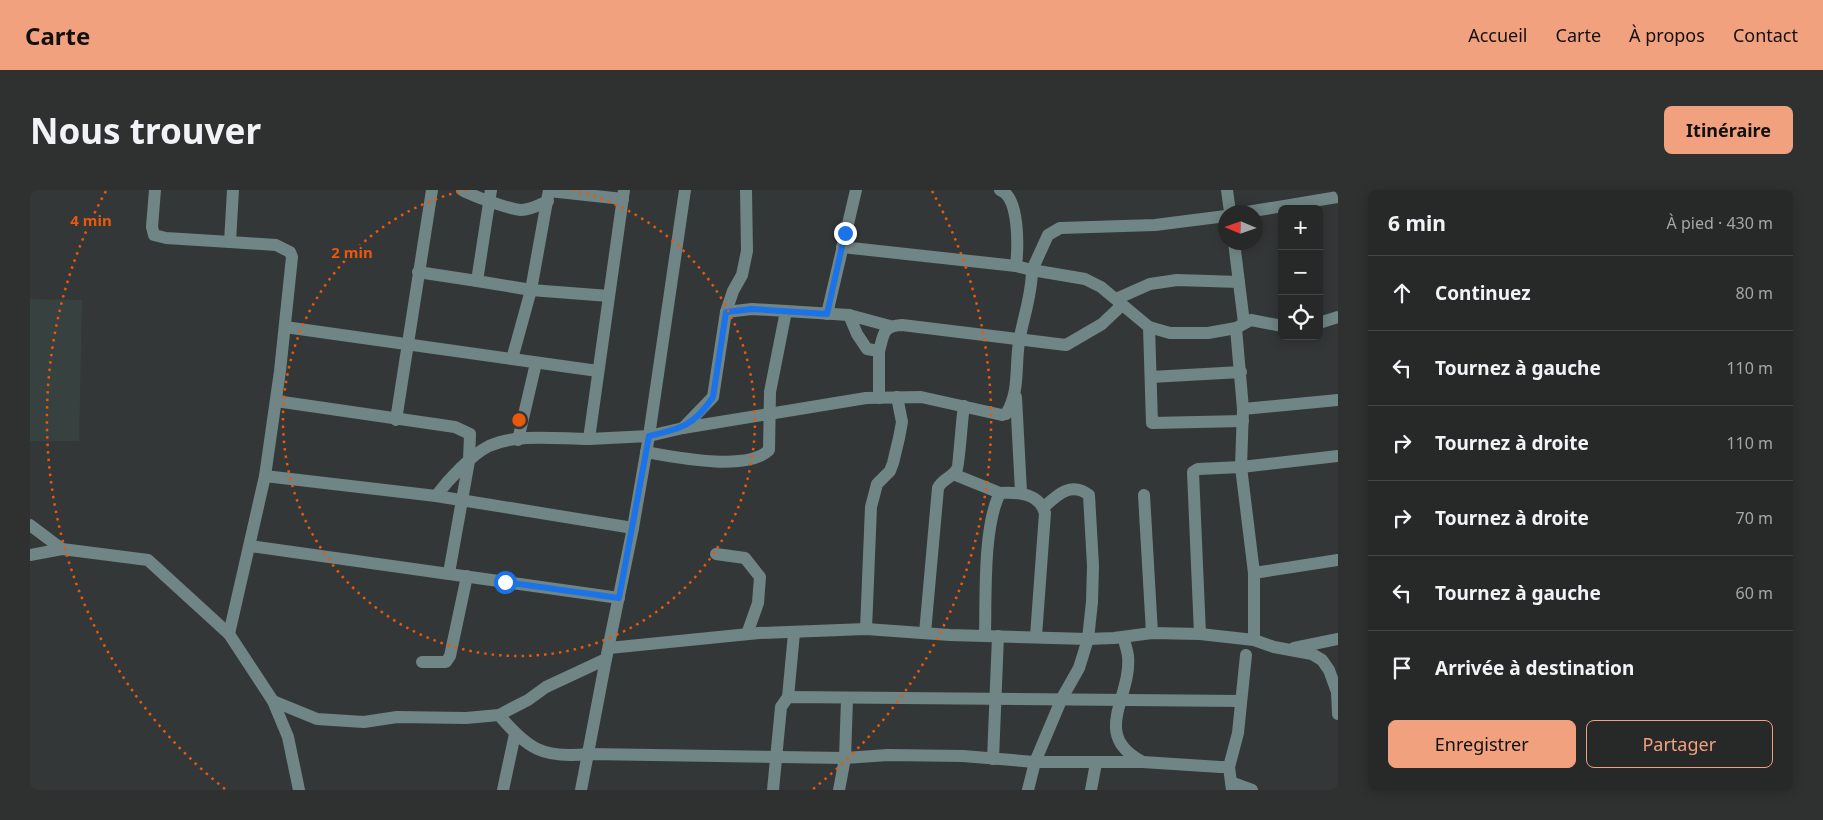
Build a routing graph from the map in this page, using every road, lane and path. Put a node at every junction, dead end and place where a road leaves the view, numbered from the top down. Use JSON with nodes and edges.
{"nodes":[{"id":1,"x":155,"y":190,"type":"edge"},
{"id":2,"x":233,"y":190,"type":"edge"},
{"id":3,"x":432,"y":190,"type":"edge"},
{"id":4,"x":462,"y":190,"type":"edge"},
{"id":5,"x":685,"y":190,"type":"edge"},
{"id":6,"x":746,"y":190,"type":"edge"},
{"id":7,"x":856,"y":190,"type":"edge"},
{"id":8,"x":1228,"y":190,"type":"edge"},
{"id":9,"x":1004,"y":191,"type":"edge"},
{"id":10,"x":549,"y":194,"type":"edge"},
{"id":11,"x":624,"y":194,"type":"edge"},
{"id":12,"x":490,"y":195,"type":"edge"},
{"id":13,"x":1338,"y":197,"type":"edge"},
{"id":14,"x":1229,"y":205,"type":"edge"},
{"id":15,"x":1263,"y":209,"type":"edge"},
{"id":16,"x":1218,"y":217,"type":"edge"},
{"id":17,"x":230,"y":242,"type":"junction"},
{"id":18,"x":842,"y":247,"type":"junction"},
{"id":19,"x":1235,"y":250,"type":"edge"},
{"id":20,"x":1016,"y":266,"type":"junction"},
{"id":21,"x":1032,"y":270,"type":"junction"},
{"id":22,"x":418,"y":272,"type":"junction"},
{"id":23,"x":477,"y":281,"type":"junction"},
{"id":24,"x":1239,"y":282,"type":"junction"},
{"id":25,"x":531,"y":290,"type":"junction"},
{"id":26,"x":609,"y":296,"type":"junction"},
{"id":27,"x":1119,"y":302,"type":"junction"},
{"id":28,"x":786,"y":310,"type":"junction"},
{"id":29,"x":726,"y":312,"type":"junction"},
{"id":30,"x":827,"y":314,"type":"junction"},
{"id":31,"x":849,"y":315,"type":"junction"},
{"id":32,"x":1338,"y":317,"type":"edge"},
{"id":33,"x":1323,"y":322,"type":"edge"},
{"id":34,"x":1240,"y":325,"type":"junction"},
{"id":35,"x":1278,"y":325,"type":"edge"},
{"id":36,"x":890,"y":326,"type":"junction"},
{"id":37,"x":285,"y":327,"type":"junction"},
{"id":38,"x":1149,"y":327,"type":"junction"},
{"id":39,"x":1019,"y":339,"type":"junction"},
{"id":40,"x":408,"y":344,"type":"junction"},
{"id":41,"x":879,"y":351,"type":"junction"},
{"id":42,"x":512,"y":360,"type":"junction"},
{"id":43,"x":536,"y":363,"type":"junction"},
{"id":44,"x":598,"y":372,"type":"junction"},
{"id":45,"x":1240,"y":372,"type":"junction"},
{"id":46,"x":1151,"y":378,"type":"junction"},
{"id":47,"x":1016,"y":389,"type":"junction"},
{"id":48,"x":897,"y":397,"type":"junction"},
{"id":49,"x":879,"y":398,"type":"junction"},
{"id":50,"x":1338,"y":400,"type":"edge"},
{"id":51,"x":276,"y":401,"type":"junction"},
{"id":52,"x":964,"y":406,"type":"junction"},
{"id":53,"x":770,"y":414,"type":"junction"},
{"id":54,"x":1243,"y":415,"type":"junction"},
{"id":55,"x":396,"y":420,"type":"junction"},
{"id":56,"x":683,"y":428,"type":"junction"},
{"id":57,"x":649,"y":436,"type":"junction"},
{"id":58,"x":589,"y":439,"type":"junction"},
{"id":59,"x":518,"y":440,"type":"junction"},
{"id":60,"x":646,"y":452,"type":"junction"},
{"id":61,"x":1338,"y":456,"type":"edge"},
{"id":62,"x":470,"y":461,"type":"junction"},
{"id":63,"x":1241,"y":468,"type":"junction"},
{"id":64,"x":953,"y":474,"type":"junction"},
{"id":65,"x":265,"y":476,"type":"junction"},
{"id":66,"x":1021,"y":492,"type":"junction"},
{"id":67,"x":1000,"y":493,"type":"junction"},
{"id":68,"x":1144,"y":495,"type":"dead end"},
{"id":69,"x":436,"y":496,"type":"junction"},
{"id":70,"x":462,"y":500,"type":"junction"},
{"id":71,"x":1044,"y":507,"type":"junction"},
{"id":72,"x":30,"y":525,"type":"edge"},
{"id":73,"x":633,"y":528,"type":"junction"},
{"id":74,"x":250,"y":546,"type":"junction"},
{"id":75,"x":62,"y":549,"type":"junction"},
{"id":76,"x":716,"y":554,"type":"dead end"},
{"id":77,"x":30,"y":555,"type":"edge"},
{"id":78,"x":1338,"y":560,"type":"edge"},
{"id":79,"x":449,"y":573,"type":"junction"},
{"id":80,"x":1254,"y":573,"type":"junction"},
{"id":81,"x":467,"y":576,"type":"junction"},
{"id":82,"x":619,"y":598,"type":"junction"},
{"id":83,"x":866,"y":629,"type":"junction"},
{"id":84,"x":794,"y":633,"type":"junction"},
{"id":85,"x":1152,"y":633,"type":"junction"},
{"id":86,"x":229,"y":634,"type":"junction"},
{"id":87,"x":747,"y":634,"type":"junction"},
{"id":88,"x":925,"y":634,"type":"junction"},
{"id":89,"x":1200,"y":634,"type":"junction"},
{"id":90,"x":985,"y":635,"type":"junction"},
{"id":91,"x":998,"y":636,"type":"junction"},
{"id":92,"x":1036,"y":636,"type":"junction"},
{"id":93,"x":1123,"y":637,"type":"junction"},
{"id":94,"x":1088,"y":638,"type":"junction"},
{"id":95,"x":1338,"y":639,"type":"edge"},
{"id":96,"x":1254,"y":640,"type":"junction"},
{"id":97,"x":1288,"y":649,"type":"junction"},
{"id":98,"x":607,"y":654,"type":"junction"},
{"id":99,"x":1246,"y":655,"type":"dead end"},
{"id":100,"x":422,"y":662,"type":"dead end"},
{"id":101,"x":788,"y":697,"type":"junction"},
{"id":102,"x":1062,"y":698,"type":"junction"},
{"id":103,"x":1122,"y":698,"type":"junction"},
{"id":104,"x":847,"y":699,"type":"junction"},
{"id":105,"x":997,"y":699,"type":"junction"},
{"id":106,"x":273,"y":701,"type":"junction"},
{"id":107,"x":1241,"y":701,"type":"junction"},
{"id":108,"x":1338,"y":714,"type":"edge"},
{"id":109,"x":499,"y":715,"type":"junction"},
{"id":110,"x":515,"y":734,"type":"junction"},
{"id":111,"x":589,"y":754,"type":"junction"},
{"id":112,"x":778,"y":755,"type":"junction"},
{"id":113,"x":845,"y":758,"type":"junction"},
{"id":114,"x":994,"y":758,"type":"junction"},
{"id":115,"x":1035,"y":762,"type":"junction"},
{"id":116,"x":1144,"y":762,"type":"junction"},
{"id":117,"x":1096,"y":763,"type":"junction"},
{"id":118,"x":1229,"y":767,"type":"junction"},
{"id":119,"x":1232,"y":787,"type":"edge"},
{"id":120,"x":300,"y":790,"type":"edge"},
{"id":121,"x":503,"y":790,"type":"edge"},
{"id":122,"x":581,"y":790,"type":"edge"},
{"id":123,"x":773,"y":790,"type":"edge"},
{"id":124,"x":839,"y":790,"type":"edge"},
{"id":125,"x":1028,"y":790,"type":"edge"},
{"id":126,"x":1091,"y":790,"type":"edge"},
{"id":127,"x":1252,"y":790,"type":"edge"}],
"edges":[{"from":1,"to":17,"type":"street"},
{"from":2,"to":17,"type":"street"},
{"from":3,"to":22,"type":"street"},
{"from":4,"to":12,"type":"street"},
{"from":5,"to":57,"type":"street"},
{"from":6,"to":29,"type":"street"},
{"from":7,"to":18,"type":"street"},
{"from":8,"to":14,"type":"street"},
{"from":9,"to":20,"type":"street"},
{"from":10,"to":11,"type":"street"},
{"from":10,"to":12,"type":"street"},
{"from":10,"to":25,"type":"street"},
{"from":11,"to":26,"type":"street"},
{"from":12,"to":23,"type":"street"},
{"from":13,"to":15,"type":"street"},
{"from":16,"to":21,"type":"street"},
{"from":17,"to":37,"type":"street"},
{"from":18,"to":20,"type":"street"},
{"from":18,"to":30,"type":"street"},
{"from":19,"to":24,"type":"street"},
{"from":20,"to":21,"type":"street"},
{"from":21,"to":27,"type":"street"},
{"from":21,"to":39,"type":"street"},
{"from":22,"to":23,"type":"street"},
{"from":22,"to":40,"type":"street"},
{"from":23,"to":25,"type":"street"},
{"from":24,"to":27,"type":"street"},
{"from":24,"to":34,"type":"street"},
{"from":25,"to":26,"type":"street"},
{"from":25,"to":42,"type":"street"},
{"from":26,"to":44,"type":"street"},
{"from":27,"to":38,"type":"street"},
{"from":27,"to":39,"type":"street"},
{"from":28,"to":29,"type":"street"},
{"from":28,"to":30,"type":"street"},
{"from":28,"to":53,"type":"street"},
{"from":29,"to":56,"type":"street"},
{"from":30,"to":31,"type":"street"},
{"from":31,"to":36,"type":"street"},
{"from":31,"to":41,"type":"street"},
{"from":32,"to":33,"type":"street"},
{"from":34,"to":35,"type":"street"},
{"from":34,"to":38,"type":"street"},
{"from":34,"to":45,"type":"street"},
{"from":36,"to":39,"type":"street"},
{"from":36,"to":41,"type":"street"},
{"from":37,"to":40,"type":"street"},
{"from":37,"to":51,"type":"street"},
{"from":38,"to":46,"type":"street"},
{"from":39,"to":47,"type":"street"},
{"from":40,"to":42,"type":"street"},
{"from":40,"to":55,"type":"street"},
{"from":41,"to":49,"type":"street"},
{"from":42,"to":43,"type":"street"},
{"from":43,"to":44,"type":"street"},
{"from":43,"to":59,"type":"street"},
{"from":44,"to":58,"type":"street"},
{"from":45,"to":46,"type":"street"},
{"from":45,"to":54,"type":"street"},
{"from":46,"to":54,"type":"street"},
{"from":47,"to":52,"type":"street"},
{"from":47,"to":66,"type":"street"},
{"from":48,"to":49,"type":"street"},
{"from":48,"to":52,"type":"street"},
{"from":48,"to":83,"type":"street"},
{"from":49,"to":53,"type":"street"},
{"from":50,"to":54,"type":"street"},
{"from":51,"to":55,"type":"street"},
{"from":51,"to":65,"type":"street"},
{"from":52,"to":64,"type":"street"},
{"from":53,"to":56,"type":"street"},
{"from":53,"to":60,"type":"street"},
{"from":54,"to":63,"type":"street"},
{"from":55,"to":62,"type":"street"},
{"from":56,"to":57,"type":"street"},
{"from":57,"to":58,"type":"street"},
{"from":57,"to":60,"type":"street"},
{"from":58,"to":59,"type":"street"},
{"from":59,"to":62,"type":"street"},
{"from":60,"to":73,"type":"street"},
{"from":61,"to":63,"type":"street"},
{"from":62,"to":69,"type":"street"},
{"from":62,"to":70,"type":"street"},
{"from":63,"to":80,"type":"street"},
{"from":63,"to":89,"type":"street"},
{"from":64,"to":67,"type":"street"},
{"from":64,"to":88,"type":"street"},
{"from":65,"to":69,"type":"street"},
{"from":65,"to":74,"type":"street"},
{"from":66,"to":67,"type":"street"},
{"from":66,"to":71,"type":"street"},
{"from":67,"to":90,"type":"street"},
{"from":68,"to":85,"type":"street"},
{"from":69,"to":70,"type":"street"},
{"from":70,"to":73,"type":"street"},
{"from":70,"to":79,"type":"street"},
{"from":71,"to":92,"type":"street"},
{"from":71,"to":94,"type":"street"},
{"from":72,"to":75,"type":"street"},
{"from":73,"to":82,"type":"street"},
{"from":74,"to":79,"type":"street"},
{"from":74,"to":86,"type":"street"},
{"from":75,"to":77,"type":"street"},
{"from":75,"to":86,"type":"street"},
{"from":76,"to":87,"type":"street"},
{"from":78,"to":80,"type":"street"},
{"from":79,"to":81,"type":"street"},
{"from":80,"to":96,"type":"street"},
{"from":81,"to":82,"type":"street"},
{"from":81,"to":100,"type":"street"},
{"from":82,"to":98,"type":"street"},
{"from":83,"to":84,"type":"street"},
{"from":83,"to":88,"type":"street"},
{"from":84,"to":87,"type":"street"},
{"from":84,"to":101,"type":"street"},
{"from":85,"to":89,"type":"street"},
{"from":85,"to":93,"type":"street"},
{"from":86,"to":106,"type":"street"},
{"from":87,"to":98,"type":"street"},
{"from":88,"to":90,"type":"street"},
{"from":89,"to":96,"type":"street"},
{"from":90,"to":91,"type":"street"},
{"from":91,"to":92,"type":"street"},
{"from":91,"to":105,"type":"street"},
{"from":92,"to":94,"type":"street"},
{"from":93,"to":94,"type":"street"},
{"from":93,"to":103,"type":"street"},
{"from":94,"to":102,"type":"street"},
{"from":95,"to":97,"type":"street"},
{"from":96,"to":97,"type":"street"},
{"from":97,"to":108,"type":"street"},
{"from":98,"to":109,"type":"street"},
{"from":98,"to":111,"type":"street"},
{"from":99,"to":107,"type":"street"},
{"from":101,"to":104,"type":"street"},
{"from":101,"to":112,"type":"street"},
{"from":102,"to":103,"type":"street"},
{"from":102,"to":105,"type":"street"},
{"from":102,"to":115,"type":"street"},
{"from":103,"to":107,"type":"street"},
{"from":103,"to":116,"type":"street"},
{"from":104,"to":105,"type":"street"},
{"from":104,"to":113,"type":"street"},
{"from":105,"to":114,"type":"street"},
{"from":106,"to":109,"type":"street"},
{"from":106,"to":120,"type":"street"},
{"from":107,"to":118,"type":"street"},
{"from":109,"to":110,"type":"street"},
{"from":110,"to":111,"type":"street"},
{"from":110,"to":121,"type":"street"},
{"from":111,"to":112,"type":"street"},
{"from":111,"to":122,"type":"street"},
{"from":112,"to":113,"type":"street"},
{"from":112,"to":123,"type":"street"},
{"from":113,"to":114,"type":"street"},
{"from":113,"to":124,"type":"street"},
{"from":114,"to":115,"type":"street"},
{"from":115,"to":117,"type":"street"},
{"from":115,"to":125,"type":"street"},
{"from":116,"to":117,"type":"street"},
{"from":116,"to":118,"type":"street"},
{"from":117,"to":126,"type":"street"},
{"from":118,"to":119,"type":"street"},
{"from":119,"to":127,"type":"street"}]}
